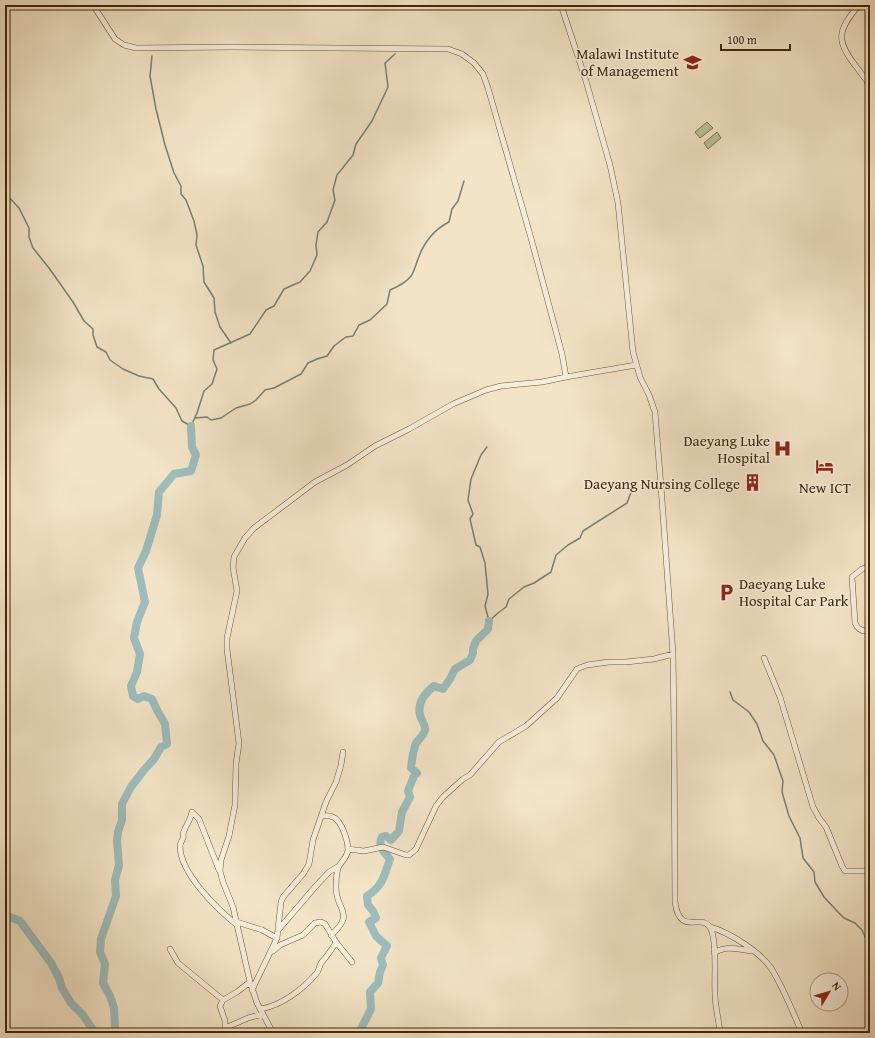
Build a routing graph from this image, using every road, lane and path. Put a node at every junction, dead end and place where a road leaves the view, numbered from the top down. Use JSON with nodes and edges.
{"nodes":[{"id":1,"x":93,"y":5,"type":"edge"},
{"id":2,"x":561,"y":5,"type":"edge"},
{"id":3,"x":860,"y":5,"type":"edge"},
{"id":4,"x":870,"y":87,"type":"edge"},
{"id":5,"x":636,"y":365,"type":"junction"},
{"id":6,"x":566,"y":377,"type":"junction"},
{"id":7,"x":870,"y":566,"type":"edge"},
{"id":8,"x":870,"y":631,"type":"edge"},
{"id":9,"x":673,"y":654,"type":"junction"},
{"id":10,"x":764,"y":658,"type":"dead end"},
{"id":11,"x":343,"y":752,"type":"dead end"},
{"id":12,"x":321,"y":816,"type":"junction"},
{"id":13,"x":348,"y":849,"type":"junction"},
{"id":14,"x":339,"y":866,"type":"junction"},
{"id":15,"x":220,"y":871,"type":"junction"},
{"id":16,"x":870,"y":871,"type":"edge"},
{"id":17,"x":237,"y":924,"type":"junction"},
{"id":18,"x":710,"y":927,"type":"junction"},
{"id":19,"x":279,"y":930,"type":"junction"},
{"id":20,"x":331,"y":935,"type":"junction"},
{"id":21,"x":277,"y":938,"type":"junction"},
{"id":22,"x":336,"y":942,"type":"junction"},
{"id":23,"x":170,"y":949,"type":"dead end"},
{"id":24,"x":754,"y":951,"type":"junction"},
{"id":25,"x":271,"y":953,"type":"junction"},
{"id":26,"x":714,"y":953,"type":"junction"},
{"id":27,"x":352,"y":962,"type":"dead end"},
{"id":28,"x":250,"y":982,"type":"junction"},
{"id":29,"x":252,"y":990,"type":"junction"},
{"id":30,"x":223,"y":1000,"type":"junction"},
{"id":31,"x":262,"y":1012,"type":"junction"},
{"id":32,"x":224,"y":1031,"type":"edge"},
{"id":33,"x":273,"y":1033,"type":"edge"},
{"id":34,"x":720,"y":1033,"type":"edge"},
{"id":35,"x":802,"y":1033,"type":"edge"}],
"edges":[{"from":1,"to":6,"type":"street"},
{"from":2,"to":5,"type":"street"},
{"from":3,"to":4,"type":"street"},
{"from":5,"to":6,"type":"street"},
{"from":5,"to":9,"type":"street"},
{"from":6,"to":15,"type":"street"},
{"from":7,"to":8,"type":"street"},
{"from":9,"to":13,"type":"street"},
{"from":9,"to":18,"type":"street"},
{"from":10,"to":16,"type":"street"},
{"from":11,"to":12,"type":"street"},
{"from":12,"to":13,"type":"street"},
{"from":12,"to":19,"type":"street"},
{"from":13,"to":14,"type":"street"},
{"from":14,"to":19,"type":"street"},
{"from":14,"to":20,"type":"street"},
{"from":15,"to":17,"type":"street"},
{"from":15,"to":17,"type":"street"},
{"from":17,"to":21,"type":"street"},
{"from":17,"to":28,"type":"street"},
{"from":18,"to":24,"type":"street"},
{"from":18,"to":26,"type":"street"},
{"from":19,"to":21,"type":"street"},
{"from":20,"to":22,"type":"street"},
{"from":20,"to":25,"type":"street"},
{"from":21,"to":25,"type":"street"},
{"from":22,"to":27,"type":"street"},
{"from":22,"to":31,"type":"street"},
{"from":23,"to":30,"type":"street"},
{"from":24,"to":26,"type":"street"},
{"from":24,"to":35,"type":"street"},
{"from":25,"to":29,"type":"street"},
{"from":26,"to":34,"type":"street"},
{"from":28,"to":29,"type":"street"},
{"from":28,"to":30,"type":"street"},
{"from":29,"to":31,"type":"street"},
{"from":30,"to":32,"type":"street"},
{"from":31,"to":32,"type":"street"},
{"from":31,"to":33,"type":"street"}]}
